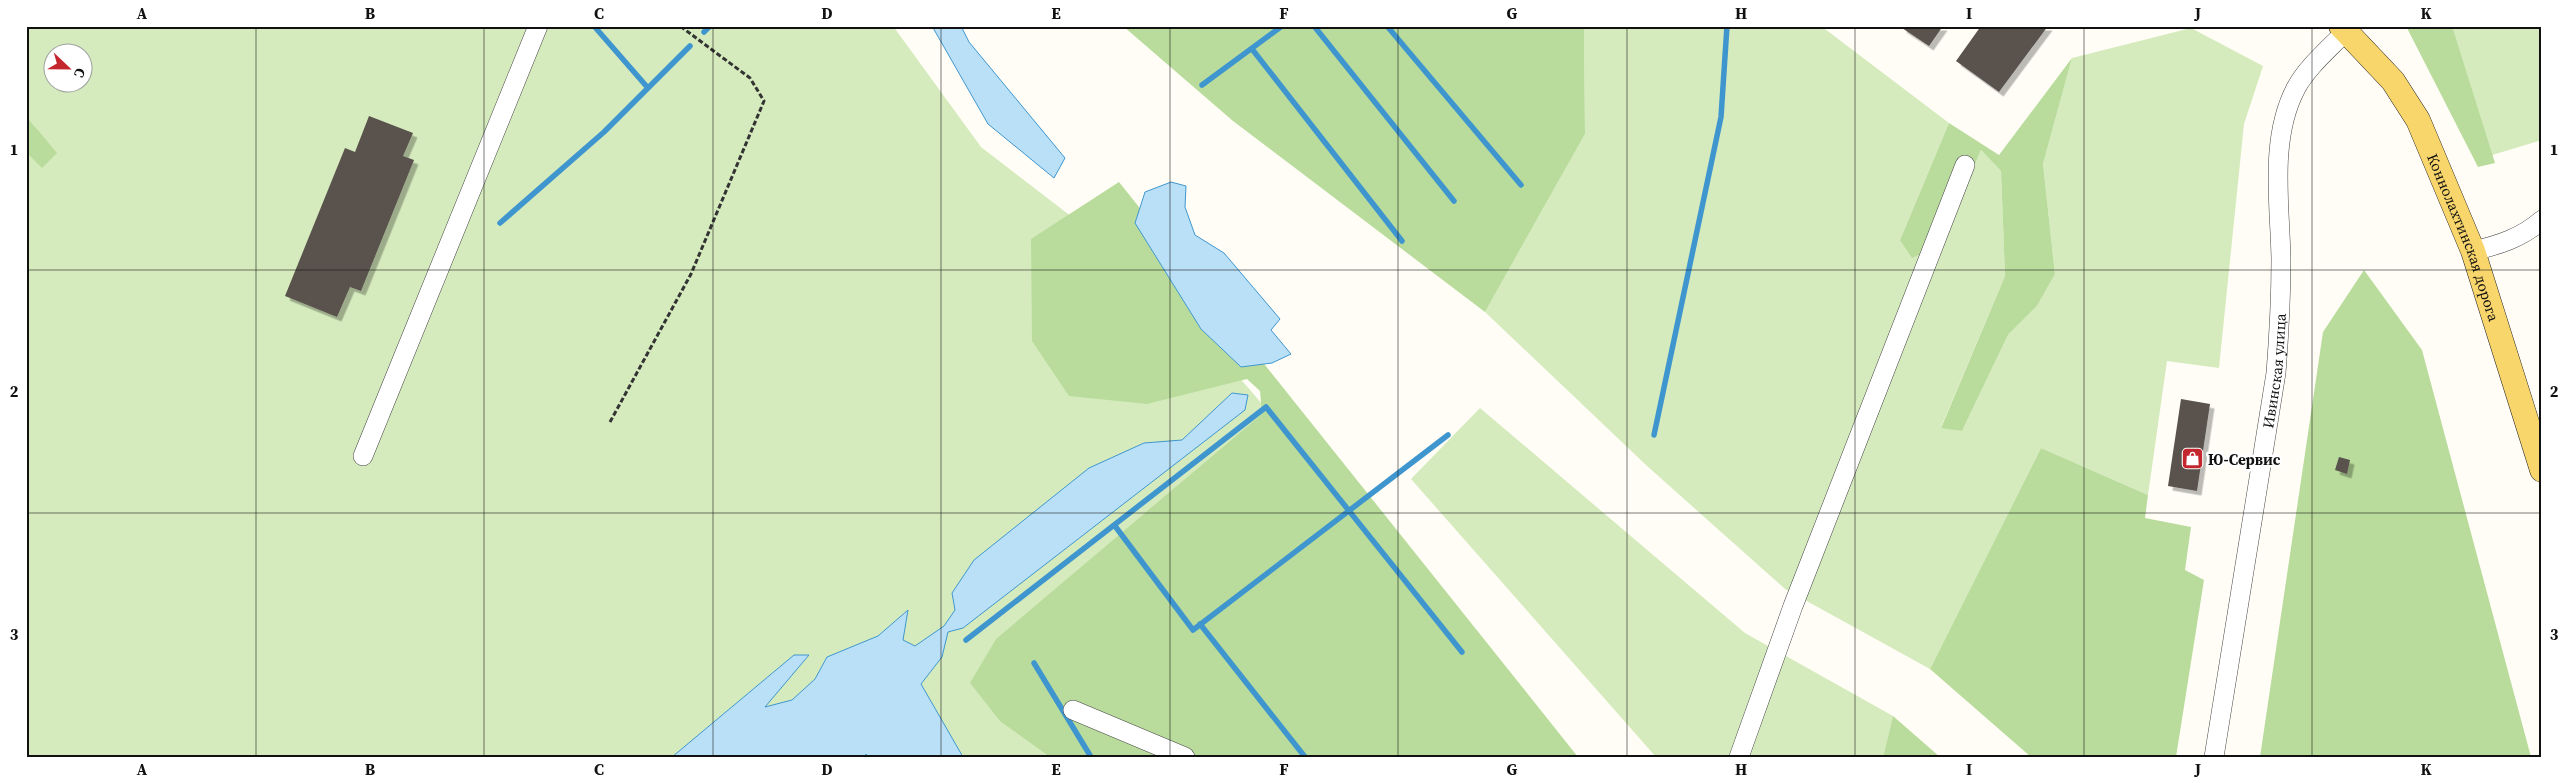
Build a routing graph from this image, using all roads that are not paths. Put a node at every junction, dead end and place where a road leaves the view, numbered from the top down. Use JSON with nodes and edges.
{"nodes":[{"id":1,"x":538,"y":26,"type":"edge"},
{"id":2,"x":2344,"y":28,"type":"edge"},
{"id":3,"x":1966,"y":166,"type":"dead end"},
{"id":4,"x":2542,"y":220,"type":"edge"},
{"id":5,"x":2473,"y":251,"type":"junction"},
{"id":6,"x":363,"y":456,"type":"dead end"},
{"id":7,"x":2542,"y":470,"type":"edge"},
{"id":8,"x":1073,"y":710,"type":"dead end"},
{"id":9,"x":1185,"y":757,"type":"edge"},
{"id":10,"x":1739,"y":757,"type":"edge"},
{"id":11,"x":2214,"y":757,"type":"edge"}],
"edges":[{"from":1,"to":6,"type":"street"},
{"from":2,"to":5,"type":"main road","name":"Коннолахтинская дорога"},
{"from":2,"to":11,"type":"street","name":"Ивинская улица"},
{"from":3,"to":10,"type":"street"},
{"from":4,"to":5,"type":"street"},
{"from":5,"to":7,"type":"main road","name":"Коннолахтинская дорога"},
{"from":8,"to":9,"type":"street"}]}
